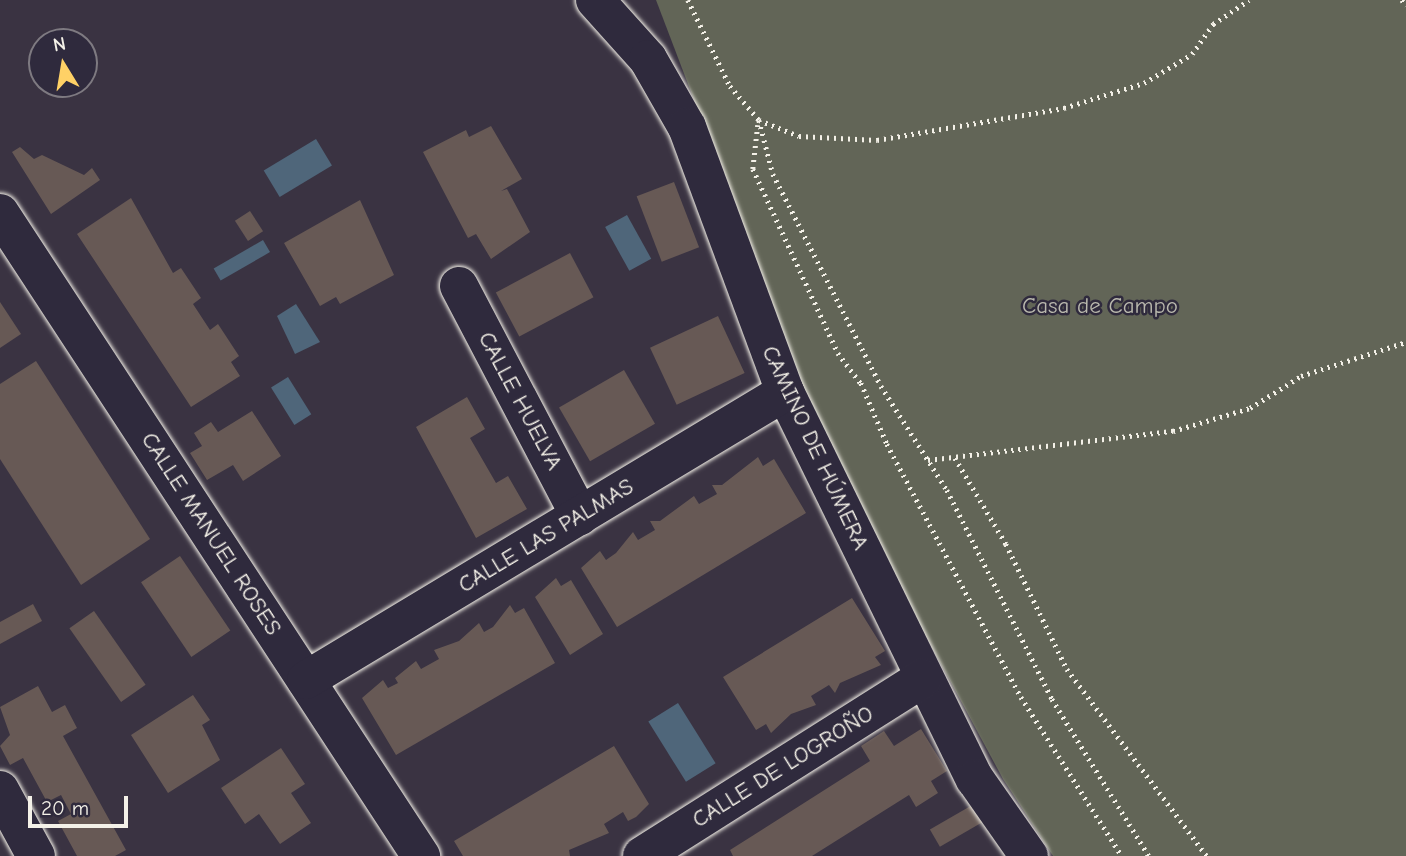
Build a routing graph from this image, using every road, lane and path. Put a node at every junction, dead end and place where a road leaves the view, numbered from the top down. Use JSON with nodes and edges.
{"nodes":[{"id":1,"x":594,"y":0,"type":"edge"},
{"id":2,"x":688,"y":0,"type":"edge"},
{"id":3,"x":1249,"y":0,"type":"edge"},
{"id":4,"x":1402,"y":0,"type":"edge"},
{"id":5,"x":1406,"y":6,"type":"edge"},
{"id":6,"x":759,"y":120,"type":"junction"},
{"id":7,"x":0,"y":213,"type":"edge"},
{"id":8,"x":459,"y":286,"type":"dead end"},
{"id":9,"x":1406,"y":342,"type":"edge"},
{"id":10,"x":785,"y":392,"type":"junction"},
{"id":11,"x":955,"y":458,"type":"junction"},
{"id":12,"x":928,"y":460,"type":"junction"},
{"id":13,"x":580,"y":516,"type":"junction"},
{"id":14,"x":924,"y":678,"type":"junction"},
{"id":15,"x":306,"y":680,"type":"junction"},
{"id":16,"x":0,"y":790,"type":"edge"},
{"id":17,"x":36,"y":856,"type":"edge"},
{"id":18,"x":421,"y":856,"type":"edge"},
{"id":19,"x":642,"y":856,"type":"edge"},
{"id":20,"x":1029,"y":856,"type":"edge"},
{"id":21,"x":1122,"y":856,"type":"edge"},
{"id":22,"x":1149,"y":856,"type":"edge"},
{"id":23,"x":1207,"y":856,"type":"edge"}],
"edges":[{"from":1,"to":10,"type":"street","name":"CAMINO DE HÚMERA"},
{"from":2,"to":6,"type":"path"},
{"from":3,"to":6,"type":"path"},
{"from":4,"to":5,"type":"path"},
{"from":6,"to":12,"type":"path"},
{"from":6,"to":21,"type":"path"},
{"from":7,"to":15,"type":"street","name":"CALLE MANUEL ROSES"},
{"from":8,"to":13,"type":"street","name":"CALLE HUELVA"},
{"from":9,"to":11,"type":"path"},
{"from":10,"to":13,"type":"street","name":"CALLE LAS PALMAS"},
{"from":10,"to":14,"type":"street","name":"CAMINO DE HÚMERA"},
{"from":11,"to":12,"type":"path"},
{"from":11,"to":23,"type":"path"},
{"from":12,"to":22,"type":"path"},
{"from":13,"to":15,"type":"street","name":"CALLE LAS PALMAS"},
{"from":14,"to":19,"type":"street","name":"CALLE DE LOGROÑO"},
{"from":14,"to":20,"type":"street","name":"CAMINO DE HÚMERA"},
{"from":15,"to":18,"type":"street","name":"CALLE MANUEL ROSES"},
{"from":16,"to":17,"type":"street"}]}
